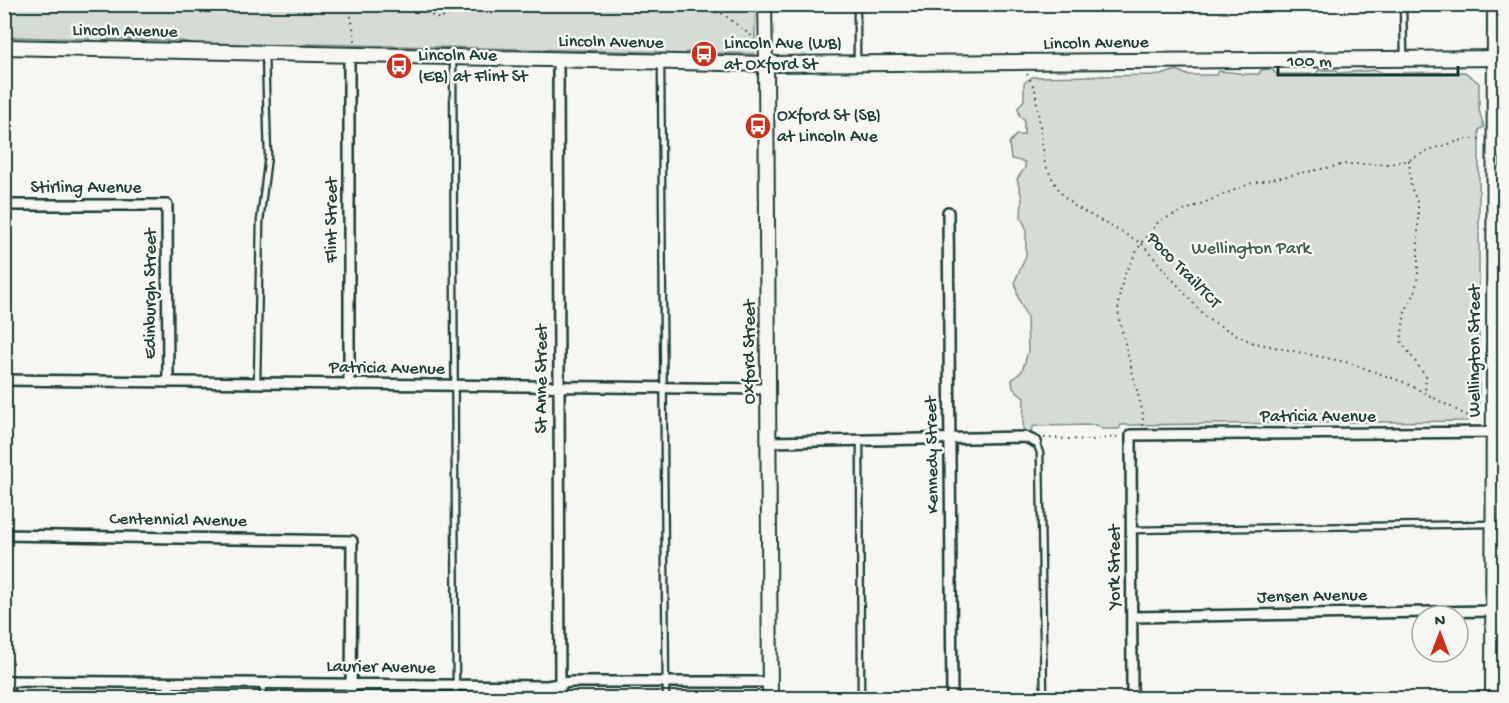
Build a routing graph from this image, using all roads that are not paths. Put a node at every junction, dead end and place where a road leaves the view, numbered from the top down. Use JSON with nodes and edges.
{"nodes":[{"id":1,"x":765,"y":4,"type":"edge"},
{"id":2,"x":857,"y":4,"type":"edge"},
{"id":3,"x":1403,"y":4,"type":"edge"},
{"id":4,"x":1494,"y":4,"type":"edge"},
{"id":5,"x":4,"y":47,"type":"edge"},
{"id":6,"x":265,"y":52,"type":"junction"},
{"id":7,"x":348,"y":55,"type":"junction"},
{"id":8,"x":453,"y":57,"type":"junction"},
{"id":9,"x":1499,"y":58,"type":"edge"},
{"id":10,"x":1404,"y":59,"type":"junction"},
{"id":11,"x":558,"y":60,"type":"junction"},
{"id":12,"x":661,"y":62,"type":"junction"},
{"id":13,"x":766,"y":64,"type":"junction"},
{"id":14,"x":857,"y":64,"type":"junction"},
{"id":15,"x":4,"y":205,"type":"edge"},
{"id":16,"x":167,"y":205,"type":"joint"},
{"id":17,"x":948,"y":212,"type":"dead end"},
{"id":18,"x":4,"y":380,"type":"edge"},
{"id":19,"x":168,"y":382,"type":"junction"},
{"id":20,"x":257,"y":384,"type":"junction"},
{"id":21,"x":349,"y":385,"type":"junction"},
{"id":22,"x":454,"y":386,"type":"junction"},
{"id":23,"x":559,"y":387,"type":"junction"},
{"id":24,"x":663,"y":389,"type":"junction"},
{"id":25,"x":769,"y":389,"type":"junction"},
{"id":26,"x":1499,"y":432,"type":"edge"},
{"id":27,"x":1131,"y":435,"type":"joint"},
{"id":28,"x":949,"y":439,"type":"junction"},
{"id":29,"x":860,"y":441,"type":"junction"},
{"id":30,"x":769,"y":442,"type":"junction"},
{"id":31,"x":1036,"y":442,"type":"joint"},
{"id":32,"x":1492,"y":524,"type":"junction"},
{"id":33,"x":1132,"y":530,"type":"junction"},
{"id":34,"x":4,"y":535,"type":"edge"},
{"id":35,"x":1492,"y":611,"type":"junction"},
{"id":36,"x":1132,"y":616,"type":"junction"},
{"id":37,"x":666,"y":681,"type":"junction"},
{"id":38,"x":770,"y":682,"type":"junction"},
{"id":39,"x":169,"y":683,"type":"junction"},
{"id":40,"x":263,"y":683,"type":"junction"},
{"id":41,"x":560,"y":683,"type":"junction"},
{"id":42,"x":351,"y":684,"type":"junction"},
{"id":43,"x":456,"y":685,"type":"junction"},
{"id":44,"x":8,"y":699,"type":"edge"},
{"id":45,"x":169,"y":699,"type":"edge"},
{"id":46,"x":263,"y":699,"type":"edge"},
{"id":47,"x":351,"y":699,"type":"edge"},
{"id":48,"x":456,"y":699,"type":"edge"},
{"id":49,"x":560,"y":699,"type":"edge"},
{"id":50,"x":666,"y":699,"type":"edge"},
{"id":51,"x":770,"y":699,"type":"edge"},
{"id":52,"x":861,"y":699,"type":"edge"},
{"id":53,"x":952,"y":699,"type":"edge"},
{"id":54,"x":1044,"y":699,"type":"edge"},
{"id":55,"x":1132,"y":699,"type":"edge"},
{"id":56,"x":1492,"y":699,"type":"edge"}],
"edges":[{"from":1,"to":13,"type":"street","name":"Oxford Street"},
{"from":2,"to":14,"type":"lane"},
{"from":3,"to":10,"type":"lane"},
{"from":4,"to":9,"type":"street","name":"Wellington Street"},
{"from":5,"to":6,"type":"main road","name":"Lincoln Avenue"},
{"from":6,"to":7,"type":"main road","name":"Lincoln Avenue"},
{"from":6,"to":20,"type":"lane"},
{"from":7,"to":8,"type":"main road","name":"Lincoln Avenue"},
{"from":7,"to":21,"type":"street","name":"Flint Street"},
{"from":8,"to":11,"type":"main road","name":"Lincoln Avenue"},
{"from":8,"to":22,"type":"lane"},
{"from":9,"to":10,"type":"main road","name":"Lincoln Avenue"},
{"from":9,"to":26,"type":"street","name":"Wellington Street"},
{"from":10,"to":14,"type":"main road","name":"Lincoln Avenue"},
{"from":11,"to":12,"type":"main road","name":"Lincoln Avenue"},
{"from":11,"to":23,"type":"street","name":"St Anne Street"},
{"from":12,"to":13,"type":"main road","name":"Lincoln Avenue"},
{"from":12,"to":24,"type":"lane"},
{"from":13,"to":14,"type":"main road","name":"Lincoln Avenue"},
{"from":13,"to":25,"type":"main road","name":"Oxford Street"},
{"from":15,"to":16,"type":"street","name":"Stirling Avenue"},
{"from":16,"to":19,"type":"street","name":"Edinburgh Street"},
{"from":17,"to":28,"type":"street","name":"Kennedy Street"},
{"from":18,"to":19,"type":"street","name":"Patricia Avenue"},
{"from":19,"to":20,"type":"street","name":"Patricia Avenue"},
{"from":20,"to":21,"type":"street","name":"Patricia Avenue"},
{"from":21,"to":22,"type":"street","name":"Patricia Avenue"},
{"from":22,"to":23,"type":"street","name":"Patricia Avenue"},
{"from":22,"to":43,"type":"lane"},
{"from":23,"to":24,"type":"street","name":"Patricia Avenue"},
{"from":23,"to":41,"type":"street","name":"St Anne Street"},
{"from":24,"to":25,"type":"street","name":"Patricia Avenue"},
{"from":24,"to":37,"type":"lane"},
{"from":25,"to":30,"type":"main road","name":"Oxford Street"},
{"from":26,"to":27,"type":"street","name":"Patricia Avenue"},
{"from":26,"to":32,"type":"street","name":"Wellington Street"},
{"from":27,"to":33,"type":"street","name":"York Street"},
{"from":28,"to":29,"type":"street"},
{"from":28,"to":31,"type":"street"},
{"from":28,"to":53,"type":"street","name":"Kennedy Street"},
{"from":29,"to":30,"type":"street"},
{"from":29,"to":52,"type":"lane"},
{"from":30,"to":38,"type":"main road","name":"Oxford Street"},
{"from":31,"to":54,"type":"lane"},
{"from":32,"to":33,"type":"lane"},
{"from":32,"to":35,"type":"street","name":"Wellington Street"},
{"from":33,"to":36,"type":"street","name":"York Street"},
{"from":34,"to":42,"type":"street","name":"Centennial Avenue"},
{"from":35,"to":36,"type":"street","name":"Jensen Avenue"},
{"from":35,"to":56,"type":"street","name":"Wellington Street"},
{"from":36,"to":55,"type":"street","name":"York Street"},
{"from":37,"to":38,"type":"street","name":"Laurier Avenue"},
{"from":37,"to":41,"type":"street","name":"Laurier Avenue"},
{"from":37,"to":50,"type":"lane"},
{"from":38,"to":51,"type":"main road","name":"Oxford Street"},
{"from":39,"to":40,"type":"street","name":"Laurier Avenue"},
{"from":39,"to":44,"type":"street","name":"Laurier Avenue"},
{"from":39,"to":45,"type":"street"},
{"from":40,"to":42,"type":"street","name":"Laurier Avenue"},
{"from":40,"to":46,"type":"lane"},
{"from":41,"to":43,"type":"street","name":"Laurier Avenue"},
{"from":41,"to":49,"type":"street","name":"St Anne Street"},
{"from":42,"to":43,"type":"street","name":"Laurier Avenue"},
{"from":42,"to":47,"type":"street"},
{"from":43,"to":48,"type":"lane"}]}
